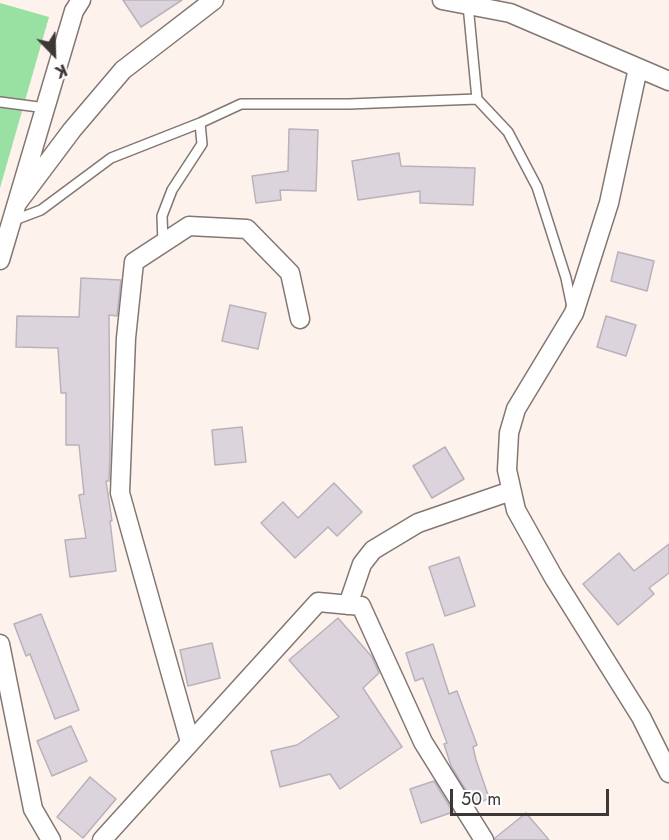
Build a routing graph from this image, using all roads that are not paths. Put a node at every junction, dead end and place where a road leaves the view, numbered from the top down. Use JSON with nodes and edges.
{"nodes":[{"id":1,"x":81,"y":0,"type":"edge"},
{"id":2,"x":214,"y":0,"type":"edge"},
{"id":3,"x":442,"y":0,"type":"edge"},
{"id":4,"x":468,"y":5,"type":"junction"},
{"id":5,"x":638,"y":68,"type":"junction"},
{"id":6,"x":669,"y":81,"type":"edge"},
{"id":7,"x":477,"y":99,"type":"junction"},
{"id":8,"x":0,"y":102,"type":"edge"},
{"id":9,"x":46,"y":108,"type":"junction"},
{"id":10,"x":200,"y":123,"type":"junction"},
{"id":11,"x":18,"y":202,"type":"junction"},
{"id":12,"x":12,"y":221,"type":"junction"},
{"id":13,"x":163,"y":243,"type":"junction"},
{"id":14,"x":0,"y":260,"type":"edge"},
{"id":15,"x":574,"y":312,"type":"junction"},
{"id":16,"x":300,"y":319,"type":"dead end"},
{"id":17,"x":511,"y":491,"type":"junction"},
{"id":18,"x":348,"y":605,"type":"junction"},
{"id":19,"x":0,"y":644,"type":"edge"},
{"id":20,"x":190,"y":742,"type":"junction"},
{"id":21,"x":669,"y":772,"type":"edge"},
{"id":22,"x":51,"y":840,"type":"edge"},
{"id":23,"x":102,"y":840,"type":"edge"},
{"id":24,"x":484,"y":840,"type":"edge"}],
"edges":[{"from":1,"to":9,"type":"street"},
{"from":2,"to":11,"type":"street"},
{"from":3,"to":4,"type":"street"},
{"from":4,"to":5,"type":"street"},
{"from":4,"to":7,"type":"lane"},
{"from":5,"to":6,"type":"street"},
{"from":5,"to":15,"type":"street"},
{"from":7,"to":10,"type":"lane"},
{"from":7,"to":15,"type":"lane"},
{"from":8,"to":9,"type":"lane"},
{"from":9,"to":11,"type":"street"},
{"from":10,"to":12,"type":"lane"},
{"from":10,"to":13,"type":"lane"},
{"from":11,"to":12,"type":"street"},
{"from":12,"to":14,"type":"street"},
{"from":13,"to":16,"type":"street"},
{"from":13,"to":20,"type":"street"},
{"from":15,"to":17,"type":"street"},
{"from":17,"to":18,"type":"street"},
{"from":17,"to":21,"type":"street"},
{"from":18,"to":20,"type":"street"},
{"from":18,"to":24,"type":"street"},
{"from":19,"to":22,"type":"street"},
{"from":20,"to":23,"type":"street"}]}
